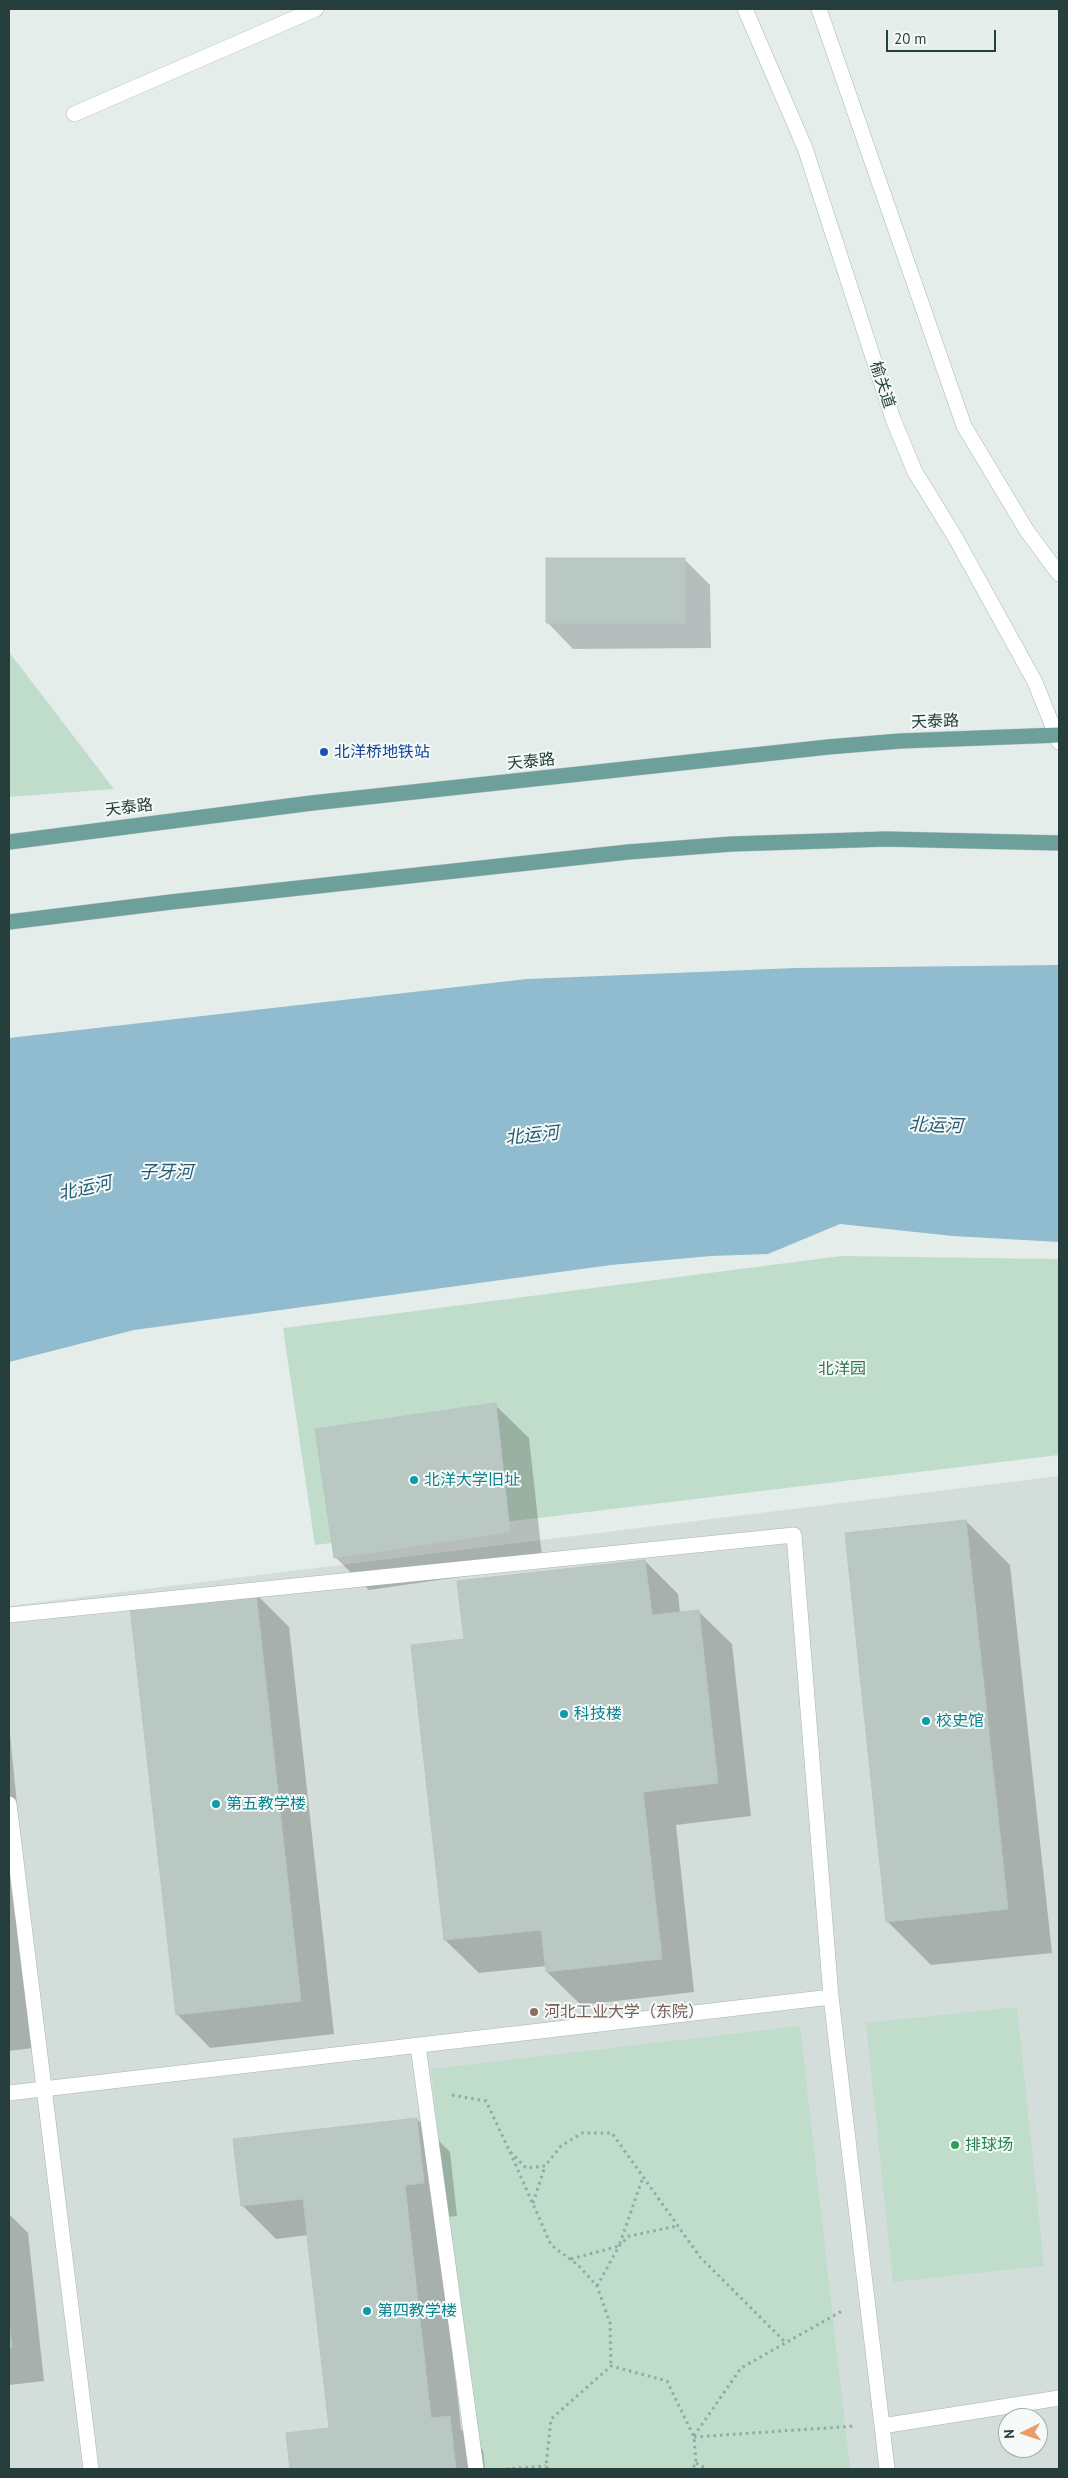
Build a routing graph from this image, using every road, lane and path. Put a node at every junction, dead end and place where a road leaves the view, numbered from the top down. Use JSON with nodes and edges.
{"nodes":[{"id":1,"x":316,"y":9,"type":"edge"},
{"id":2,"x":745,"y":9,"type":"edge"},
{"id":3,"x":819,"y":9,"type":"edge"},
{"id":4,"x":74,"y":114,"type":"dead end"},
{"id":5,"x":1059,"y":574,"type":"edge"},
{"id":6,"x":1058,"y":737,"type":"edge"},
{"id":7,"x":9,"y":842,"type":"edge"},
{"id":8,"x":1059,"y":843,"type":"edge"},
{"id":9,"x":9,"y":922,"type":"edge"},
{"id":10,"x":9,"y":1615,"type":"edge"},
{"id":11,"x":9,"y":1804,"type":"edge"},
{"id":12,"x":831,"y":1997,"type":"junction"},
{"id":13,"x":418,"y":2046,"type":"junction"},
{"id":14,"x":45,"y":2089,"type":"junction"},
{"id":15,"x":425,"y":2090,"type":"junction"},
{"id":16,"x":9,"y":2093,"type":"edge"},
{"id":17,"x":509,"y":2150,"type":"junction"},
{"id":18,"x":545,"y":2166,"type":"junction"},
{"id":19,"x":643,"y":2177,"type":"junction"},
{"id":20,"x":533,"y":2203,"type":"junction"},
{"id":21,"x":677,"y":2226,"type":"junction"},
{"id":22,"x":619,"y":2246,"type":"junction"},
{"id":23,"x":570,"y":2259,"type":"junction"},
{"id":24,"x":597,"y":2286,"type":"junction"},
{"id":25,"x":866,"y":2297,"type":"junction"},
{"id":26,"x":786,"y":2343,"type":"junction"},
{"id":27,"x":611,"y":2366,"type":"junction"},
{"id":28,"x":1059,"y":2398,"type":"edge"},
{"id":29,"x":882,"y":2426,"type":"junction"},
{"id":30,"x":694,"y":2437,"type":"junction"},
{"id":31,"x":696,"y":2463,"type":"junction"},
{"id":32,"x":547,"y":2467,"type":"edge"},
{"id":33,"x":91,"y":2469,"type":"edge"},
{"id":34,"x":476,"y":2469,"type":"edge"},
{"id":35,"x":506,"y":2469,"type":"edge"},
{"id":36,"x":692,"y":2469,"type":"edge"},
{"id":37,"x":707,"y":2469,"type":"edge"},
{"id":38,"x":887,"y":2469,"type":"edge"}],
"edges":[{"from":1,"to":4,"type":"street"},
{"from":2,"to":6,"type":"street","name":"榆关道"},
{"from":3,"to":5,"type":"street"},
{"from":6,"to":7,"type":"main road","name":"天泰路"},
{"from":8,"to":9,"type":"main road"},
{"from":10,"to":12,"type":"street"},
{"from":11,"to":14,"type":"street"},
{"from":12,"to":13,"type":"street"},
{"from":12,"to":25,"type":"street"},
{"from":13,"to":14,"type":"street"},
{"from":13,"to":15,"type":"street"},
{"from":14,"to":16,"type":"street"},
{"from":14,"to":33,"type":"street"},
{"from":15,"to":17,"type":"path"},
{"from":15,"to":34,"type":"street"},
{"from":17,"to":18,"type":"path"},
{"from":17,"to":20,"type":"path"},
{"from":18,"to":19,"type":"path"},
{"from":18,"to":20,"type":"path"},
{"from":19,"to":21,"type":"path"},
{"from":19,"to":22,"type":"path"},
{"from":20,"to":23,"type":"path"},
{"from":21,"to":22,"type":"path"},
{"from":21,"to":26,"type":"path"},
{"from":22,"to":23,"type":"path"},
{"from":22,"to":24,"type":"path"},
{"from":23,"to":24,"type":"path"},
{"from":24,"to":27,"type":"path"},
{"from":25,"to":26,"type":"path"},
{"from":25,"to":29,"type":"street"},
{"from":26,"to":30,"type":"path"},
{"from":27,"to":30,"type":"path"},
{"from":27,"to":32,"type":"path"},
{"from":28,"to":29,"type":"street"},
{"from":29,"to":30,"type":"path"},
{"from":29,"to":38,"type":"street"},
{"from":30,"to":31,"type":"path"},
{"from":31,"to":36,"type":"path"},
{"from":31,"to":37,"type":"path"},
{"from":32,"to":35,"type":"path"}]}
